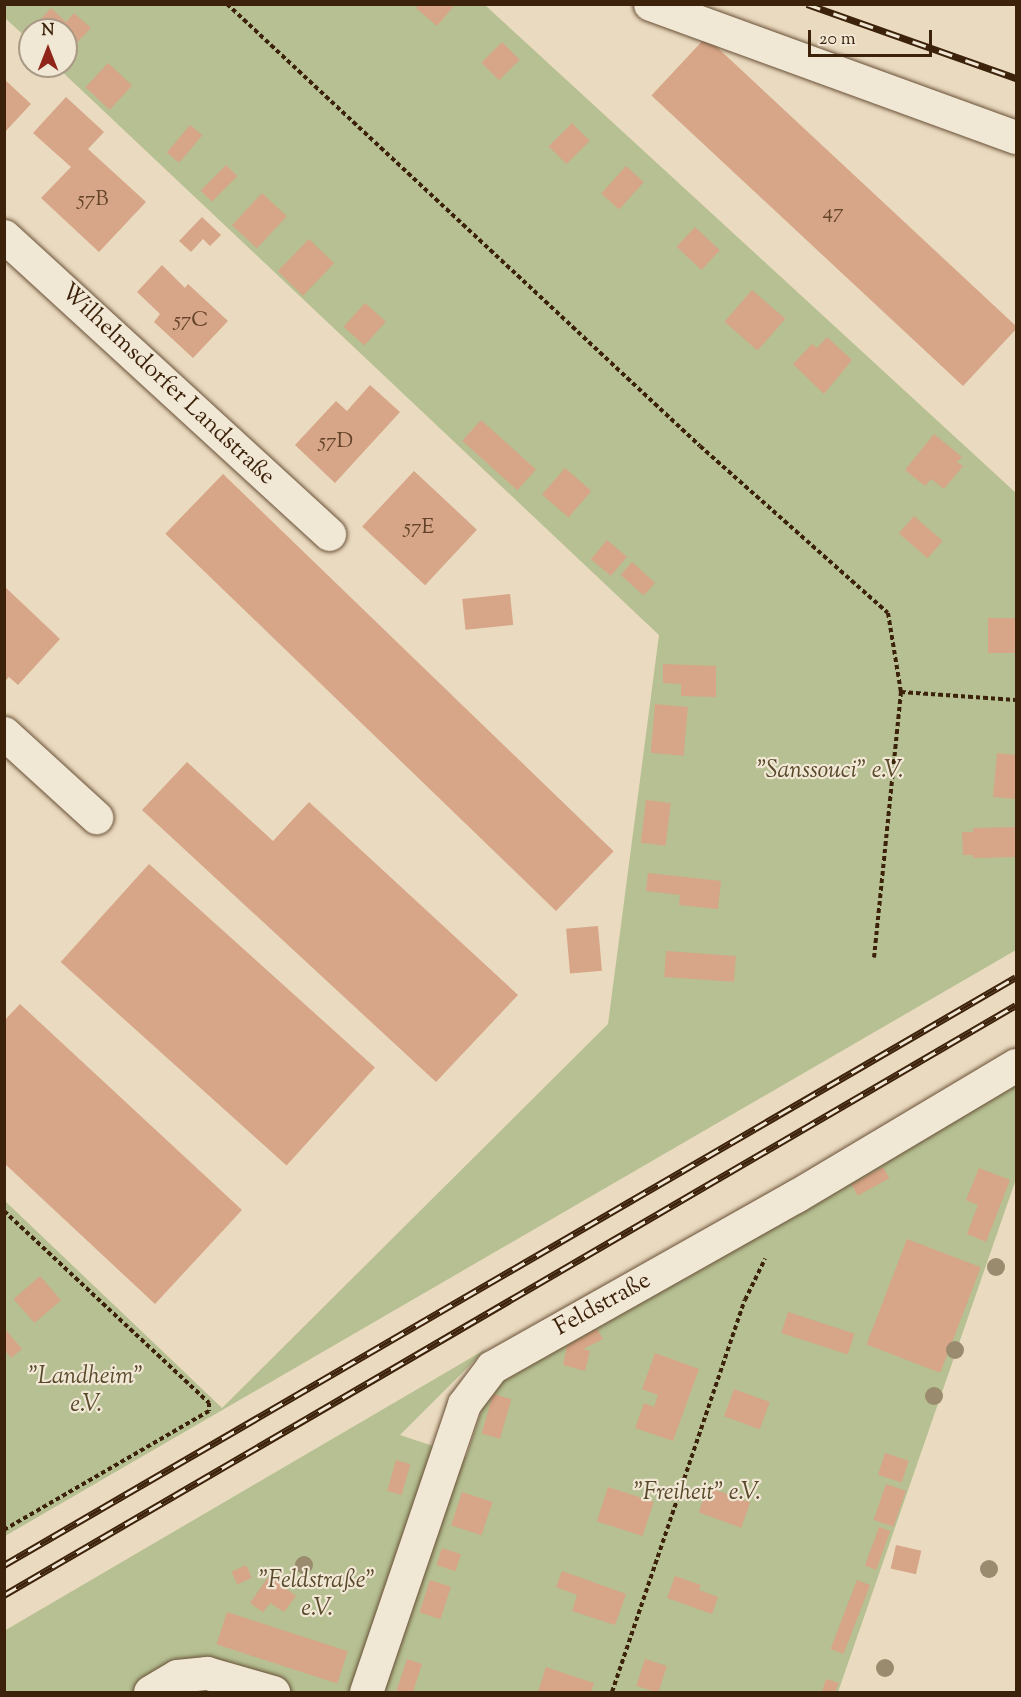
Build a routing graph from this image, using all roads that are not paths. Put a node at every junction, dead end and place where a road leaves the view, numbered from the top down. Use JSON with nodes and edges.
{"nodes":[{"id":1,"x":650,"y":4,"type":"edge"},
{"id":2,"x":1017,"y":137,"type":"edge"},
{"id":3,"x":4,"y":236,"type":"edge"},
{"id":4,"x":328,"y":534,"type":"dead end"},
{"id":5,"x":4,"y":733,"type":"edge"},
{"id":6,"x":96,"y":817,"type":"dead end"},
{"id":7,"x":1017,"y":1065,"type":"edge"},
{"id":8,"x":150,"y":1692,"type":"edge"},
{"id":9,"x":273,"y":1692,"type":"edge"},
{"id":10,"x":364,"y":1692,"type":"edge"}],
"edges":[{"from":1,"to":2,"type":"lane"},
{"from":3,"to":4,"type":"lane","name":"Wilhelmsdorfer Landstraße"},
{"from":5,"to":6,"type":"lane"},
{"from":7,"to":10,"type":"lane","name":"Feldstraße"},
{"from":8,"to":9,"type":"lane"}]}
